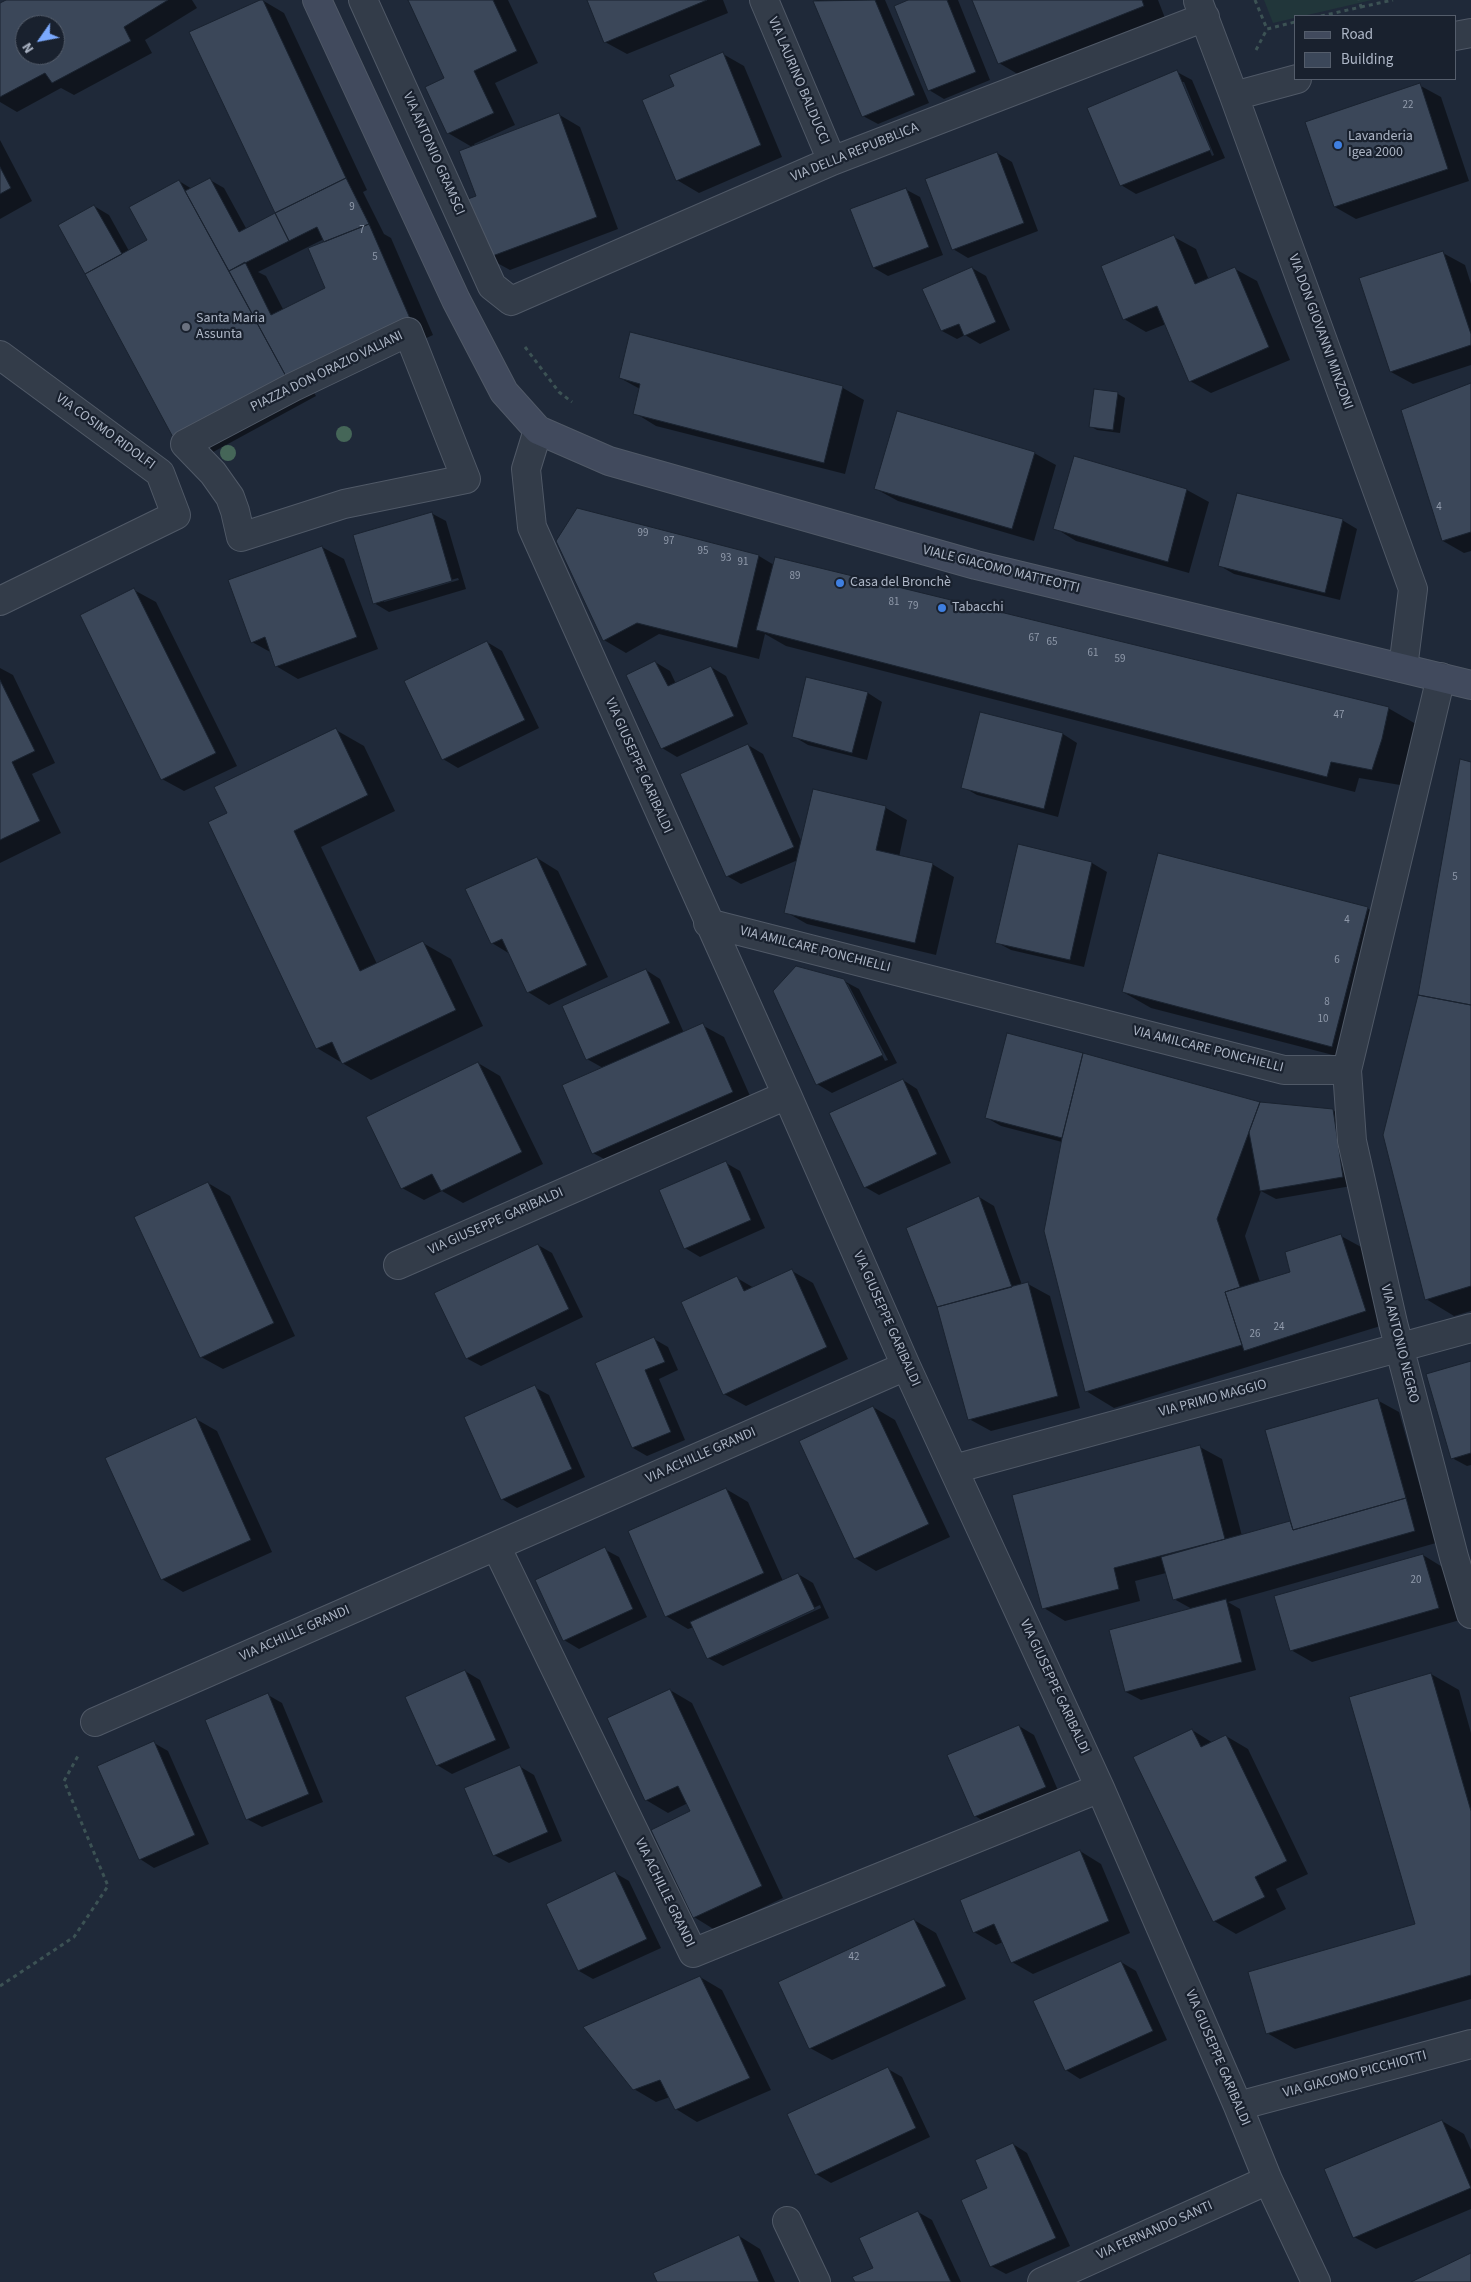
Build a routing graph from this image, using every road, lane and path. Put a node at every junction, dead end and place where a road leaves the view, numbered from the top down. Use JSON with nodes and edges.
{"nodes":[{"id":1,"x":317,"y":0,"type":"edge"},
{"id":2,"x":363,"y":0,"type":"edge"},
{"id":3,"x":764,"y":0,"type":"edge"},
{"id":4,"x":1255,"y":0,"type":"edge"},
{"id":5,"x":1359,"y":0,"type":"edge"},
{"id":6,"x":1393,"y":0,"type":"edge"},
{"id":7,"x":1361,"y":7,"type":"junction"},
{"id":8,"x":1201,"y":8,"type":"edge"},
{"id":9,"x":1325,"y":15,"type":"edge"},
{"id":10,"x":1267,"y":29,"type":"dead end"},
{"id":11,"x":1471,"y":34,"type":"edge"},
{"id":12,"x":1456,"y":36,"type":"edge"},
{"id":13,"x":1294,"y":80,"type":"edge"},
{"id":14,"x":1234,"y":96,"type":"junction"},
{"id":15,"x":832,"y":161,"type":"junction"},
{"id":16,"x":511,"y":301,"type":"junction"},
{"id":17,"x":0,"y":355,"type":"edge"},
{"id":18,"x":574,"y":403,"type":"dead end"},
{"id":19,"x":538,"y":430,"type":"junction"},
{"id":20,"x":241,"y":537,"type":"joint"},
{"id":21,"x":0,"y":601,"type":"edge"},
{"id":22,"x":1403,"y":668,"type":"junction"},
{"id":23,"x":1441,"y":678,"type":"junction"},
{"id":24,"x":1471,"y":685,"type":"edge"},
{"id":25,"x":708,"y":923,"type":"junction"},
{"id":26,"x":1347,"y":1070,"type":"junction"},
{"id":27,"x":787,"y":1095,"type":"junction"},
{"id":28,"x":398,"y":1265,"type":"dead end"},
{"id":29,"x":1471,"y":1328,"type":"edge"},
{"id":30,"x":1399,"y":1348,"type":"junction"},
{"id":31,"x":906,"y":1366,"type":"junction"},
{"id":32,"x":954,"y":1469,"type":"junction"},
{"id":33,"x":496,"y":1546,"type":"junction"},
{"id":34,"x":1471,"y":1614,"type":"edge"},
{"id":35,"x":95,"y":1722,"type":"joint"},
{"id":36,"x":1100,"y":1788,"type":"junction"},
{"id":37,"x":0,"y":1986,"type":"edge"},
{"id":38,"x":1471,"y":2044,"type":"edge"},
{"id":39,"x":1238,"y":2106,"type":"junction"},
{"id":40,"x":1268,"y":2180,"type":"junction"},
{"id":41,"x":787,"y":2221,"type":"dead end"},
{"id":42,"x":816,"y":2282,"type":"edge"},
{"id":43,"x":1042,"y":2282,"type":"edge"},
{"id":44,"x":1316,"y":2282,"type":"edge"}],
"edges":[{"from":1,"to":19,"type":"main road"},
{"from":2,"to":16,"type":"street","name":"VIA ANTONIO GRAMSCI"},
{"from":3,"to":15,"type":"street","name":"VIA LAURINO BALDUCCI"},
{"from":4,"to":10,"type":"path"},
{"from":5,"to":7,"type":"path"},
{"from":6,"to":7,"type":"path"},
{"from":7,"to":9,"type":"path"},
{"from":8,"to":14,"type":"street","name":"VIA DON GIOVANNI MINZONI"},
{"from":8,"to":15,"type":"street","name":"VIA DELLA REPUBBLICA"},
{"from":11,"to":12,"type":"street"},
{"from":13,"to":14,"type":"street"},
{"from":14,"to":22,"type":"street","name":"VIA DON GIOVANNI MINZONI"},
{"from":15,"to":16,"type":"street","name":"VIA DELLA REPUBBLICA"},
{"from":16,"to":18,"type":"path"},
{"from":17,"to":21,"type":"street","name":"VIA COSIMO RIDOLFI"},
{"from":19,"to":22,"type":"main road","name":"VIALE GIACOMO MATTEOTTI"},
{"from":19,"to":25,"type":"street","name":"VIA GIUSEPPE GARIBALDI"},
{"from":20,"to":20,"type":"street","name":"PIAZZA DON ORAZIO VALIANI"},
{"from":22,"to":23,"type":"main road","name":"VIALE GIACOMO MATTEOTTI"},
{"from":23,"to":24,"type":"main road","name":"VIALE GIACOMO MATTEOTTI"},
{"from":23,"to":26,"type":"street"},
{"from":25,"to":26,"type":"street","name":"VIA AMILCARE PONCHIELLI"},
{"from":25,"to":27,"type":"street","name":"VIA GIUSEPPE GARIBALDI"},
{"from":26,"to":30,"type":"street","name":"VIA ANTONIO NEGRO"},
{"from":27,"to":28,"type":"street","name":"VIA GIUSEPPE GARIBALDI"},
{"from":27,"to":31,"type":"street","name":"VIA GIUSEPPE GARIBALDI"},
{"from":29,"to":30,"type":"street","name":"VIA PRIMO MAGGIO"},
{"from":30,"to":32,"type":"street","name":"VIA PRIMO MAGGIO"},
{"from":30,"to":34,"type":"street","name":"VIA ANTONIO NEGRO"},
{"from":31,"to":32,"type":"street","name":"VIA GIUSEPPE GARIBALDI"},
{"from":31,"to":33,"type":"street","name":"VIA ACHILLE GRANDI"},
{"from":32,"to":36,"type":"street","name":"VIA GIUSEPPE GARIBALDI"},
{"from":33,"to":35,"type":"street","name":"VIA ACHILLE GRANDI"},
{"from":33,"to":36,"type":"street","name":"VIA ACHILLE GRANDI"},
{"from":35,"to":37,"type":"path"},
{"from":36,"to":39,"type":"street","name":"VIA GIUSEPPE GARIBALDI"},
{"from":38,"to":39,"type":"street","name":"VIA GIACOMO PICCHIOTTI"},
{"from":39,"to":40,"type":"street","name":"VIA GIUSEPPE GARIBALDI"},
{"from":40,"to":43,"type":"street","name":"VIA FERNANDO SANTI"},
{"from":40,"to":44,"type":"street","name":"VIA GIUSEPPE GARIBALDI"},
{"from":41,"to":42,"type":"street"}]}
